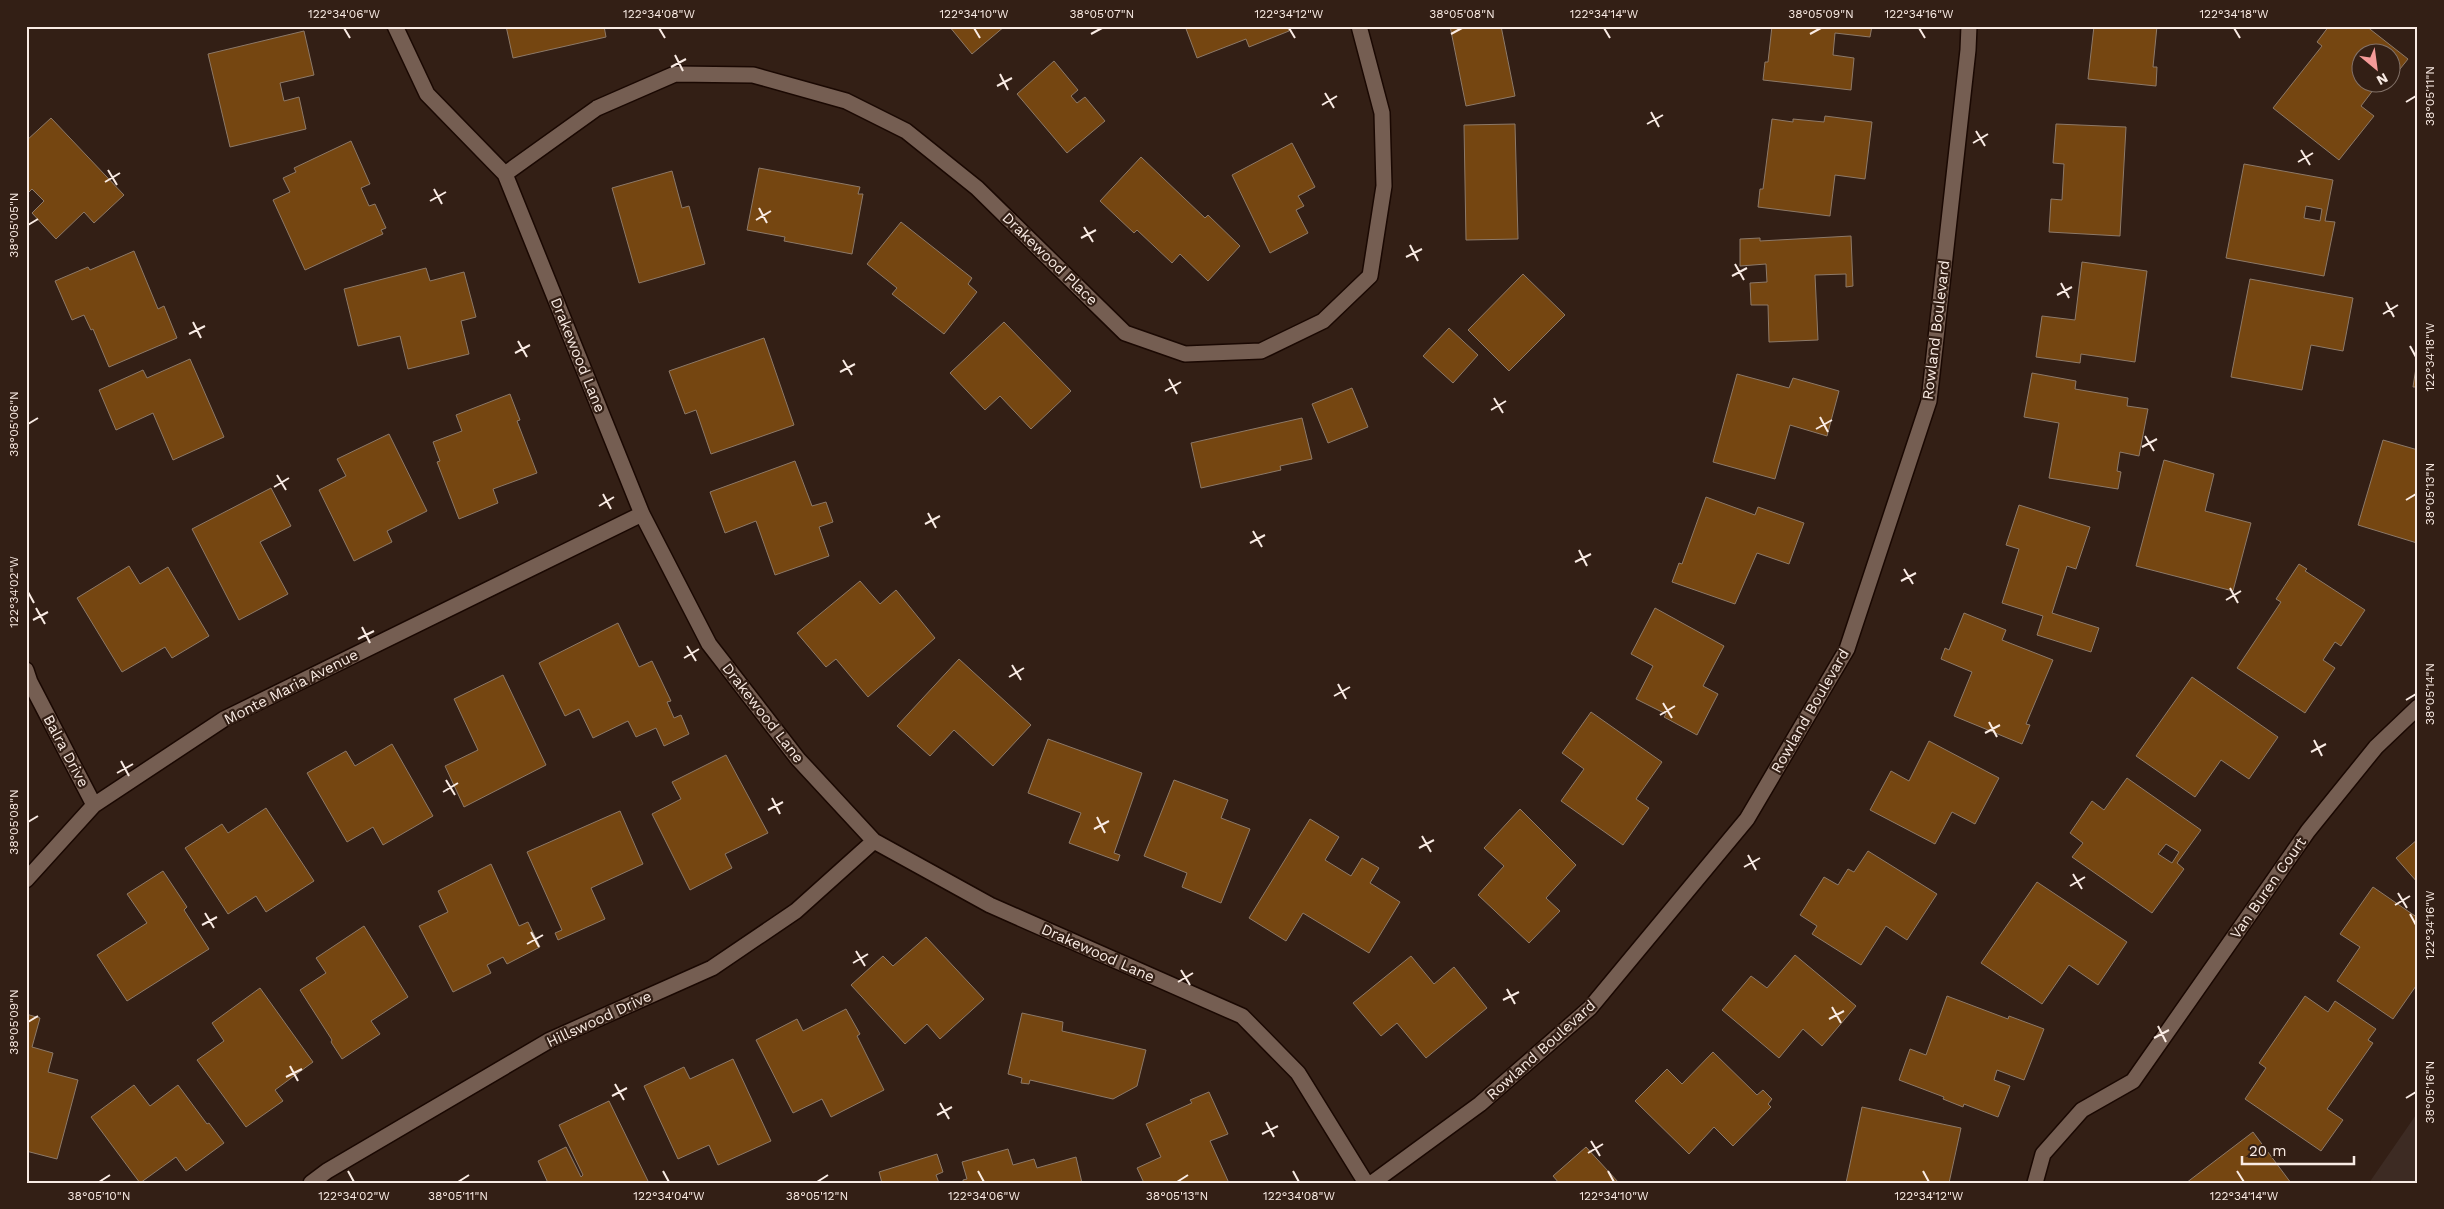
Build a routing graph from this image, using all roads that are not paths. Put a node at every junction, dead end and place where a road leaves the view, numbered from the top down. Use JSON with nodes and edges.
{"nodes":[{"id":1,"x":396,"y":26,"type":"edge"},
{"id":2,"x":1359,"y":26,"type":"edge"},
{"id":3,"x":1969,"y":26,"type":"edge"},
{"id":4,"x":504,"y":174,"type":"junction"},
{"id":5,"x":642,"y":514,"type":"junction"},
{"id":6,"x":26,"y":670,"type":"edge"},
{"id":7,"x":2418,"y":707,"type":"edge"},
{"id":8,"x":94,"y":805,"type":"junction"},
{"id":9,"x":874,"y":841,"type":"junction"},
{"id":10,"x":26,"y":880,"type":"edge"},
{"id":11,"x":312,"y":1183,"type":"edge"},
{"id":12,"x":1366,"y":1183,"type":"edge"},
{"id":13,"x":1372,"y":1183,"type":"edge"},
{"id":14,"x":2035,"y":1183,"type":"edge"}],
"edges":[{"from":1,"to":4,"type":"street","name":"Drakewood Lane"},
{"from":2,"to":4,"type":"street","name":"Drakewood Place"},
{"from":3,"to":13,"type":"street","name":"Rowland Boulevard"},
{"from":4,"to":5,"type":"street","name":"Drakewood Lane"},
{"from":5,"to":8,"type":"street","name":"Monte Maria Avenue"},
{"from":5,"to":9,"type":"street","name":"Drakewood Lane"},
{"from":6,"to":8,"type":"street","name":"Balra Drive"},
{"from":7,"to":14,"type":"street","name":"Van Buren Court"},
{"from":8,"to":10,"type":"street","name":"Monte Maria Avenue"},
{"from":9,"to":11,"type":"street","name":"Hillswood Drive"},
{"from":9,"to":12,"type":"street","name":"Drakewood Lane"}]}
